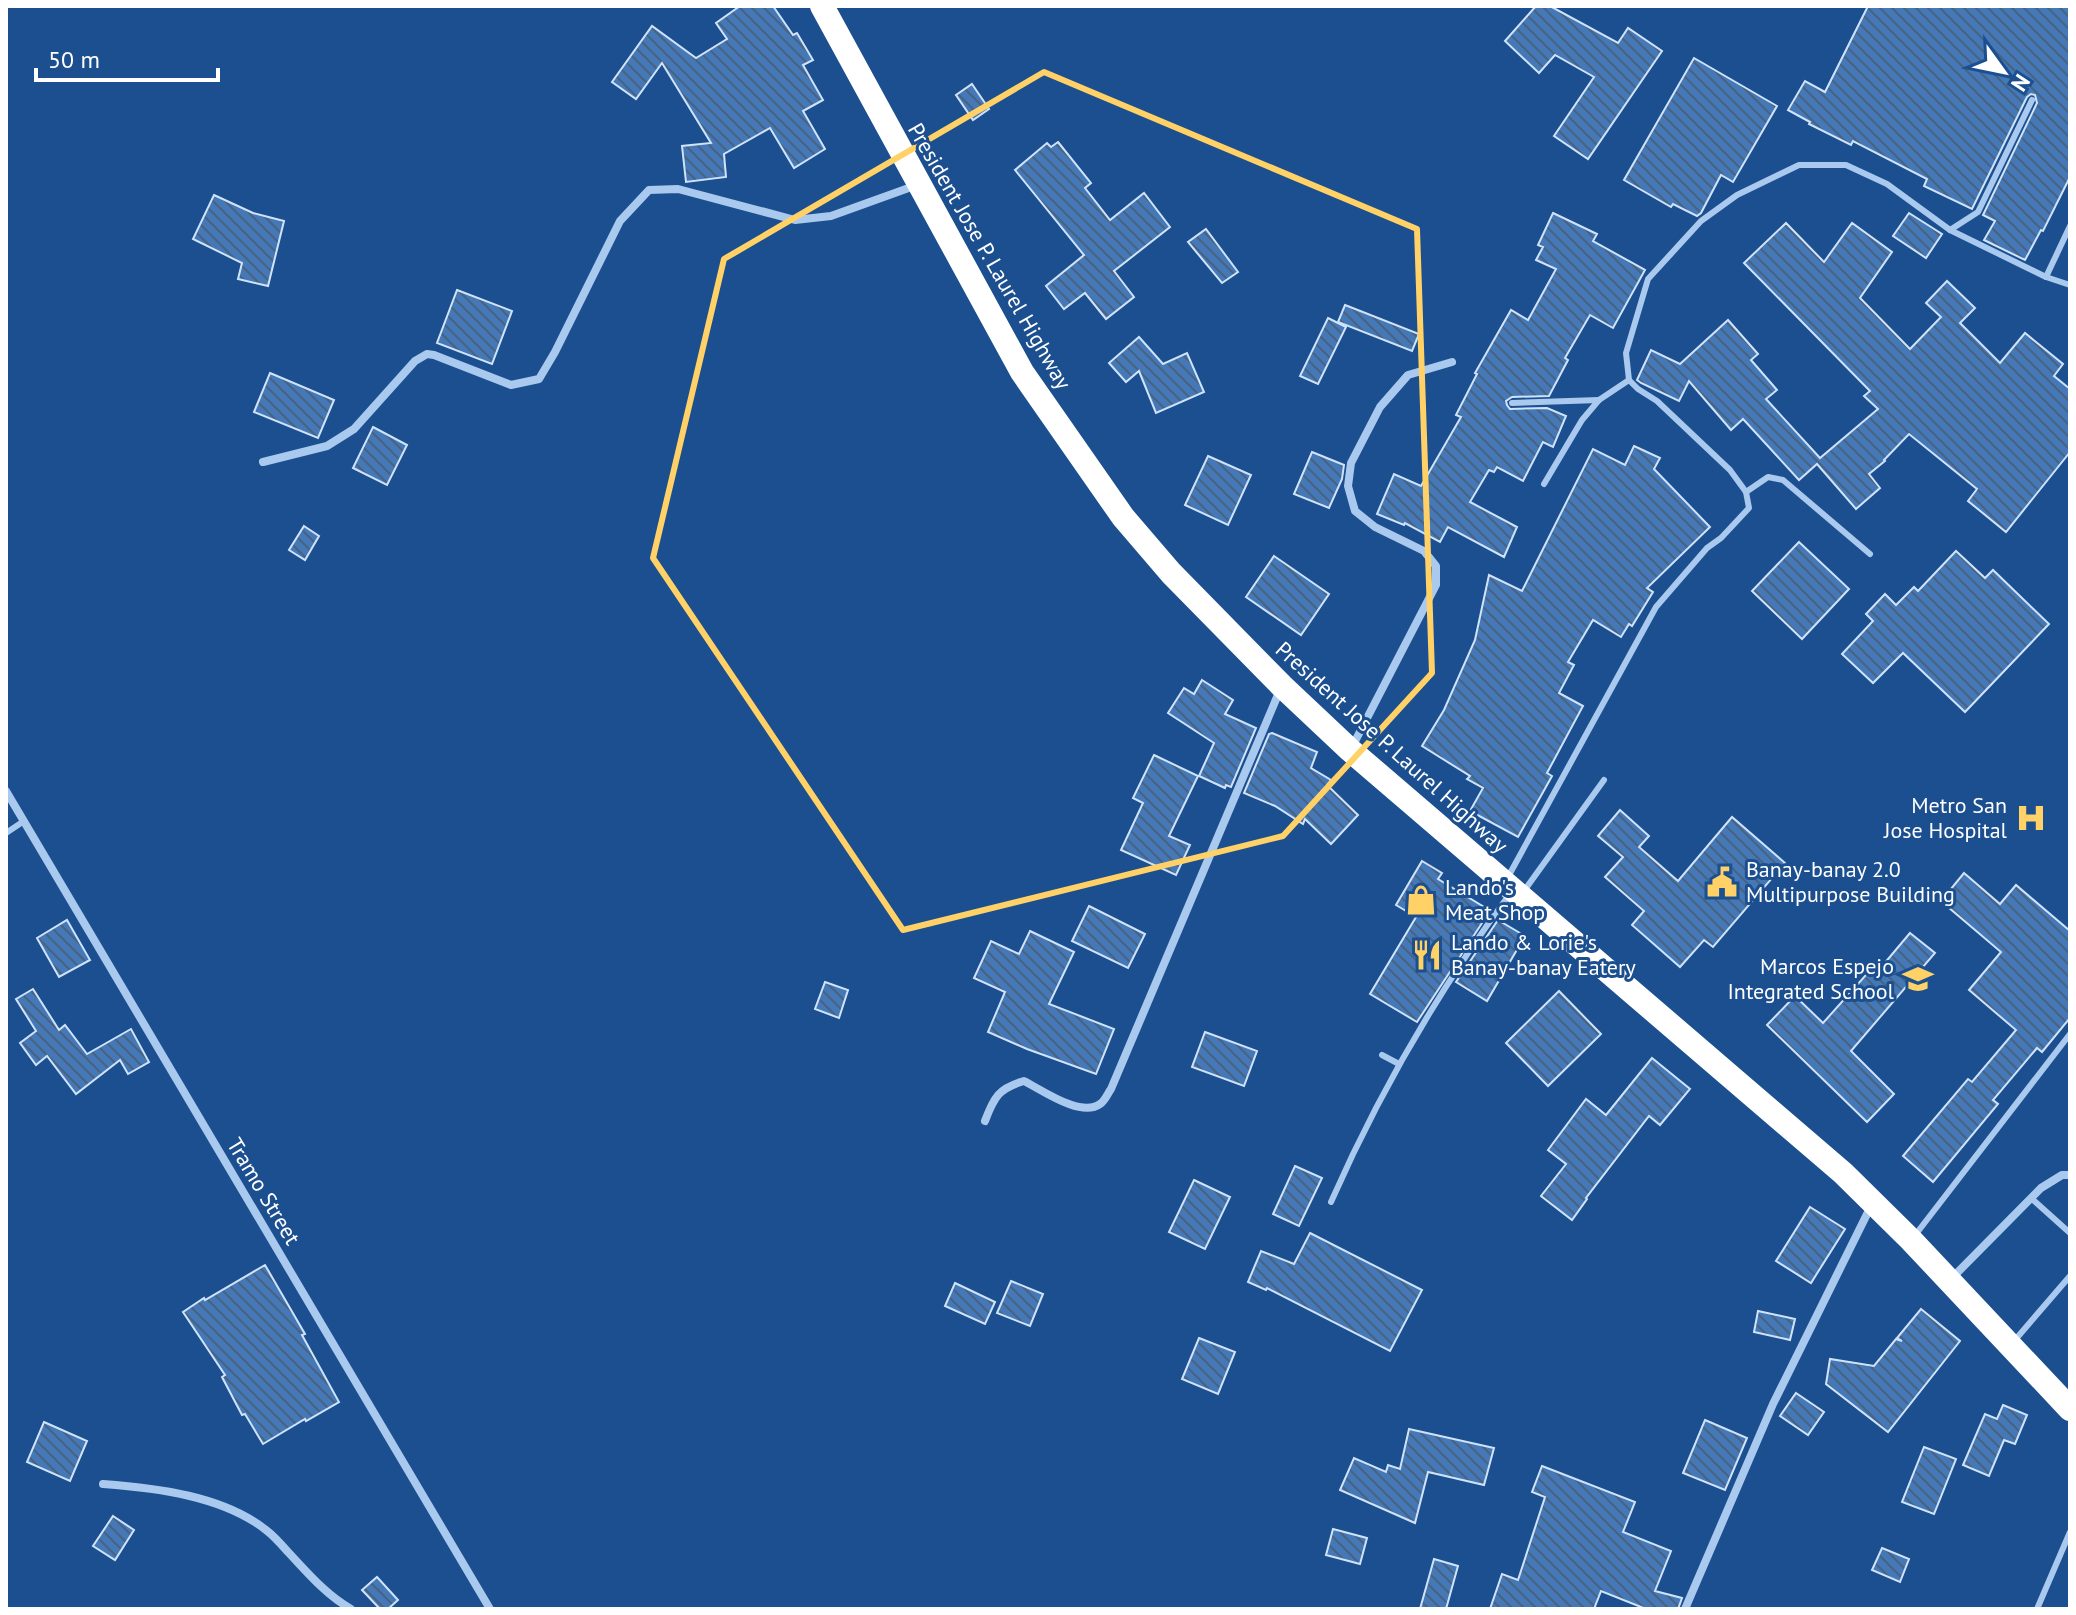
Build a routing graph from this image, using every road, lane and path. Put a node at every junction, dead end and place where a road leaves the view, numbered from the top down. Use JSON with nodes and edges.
{"nodes":[{"id":1,"x":822,"y":6,"type":"edge"},
{"id":2,"x":2032,"y":100,"type":"dead end"},
{"id":3,"x":918,"y":185,"type":"junction"},
{"id":4,"x":2070,"y":226,"type":"edge"},
{"id":5,"x":1950,"y":230,"type":"junction"},
{"id":6,"x":2046,"y":277,"type":"junction"},
{"id":7,"x":2070,"y":285,"type":"edge"},
{"id":8,"x":1452,"y":362,"type":"dead end"},
{"id":9,"x":1629,"y":380,"type":"junction"},
{"id":10,"x":1599,"y":400,"type":"junction"},
{"id":11,"x":1512,"y":403,"type":"dead end"},
{"id":12,"x":263,"y":462,"type":"dead end"},
{"id":13,"x":1544,"y":484,"type":"dead end"},
{"id":14,"x":1746,"y":492,"type":"junction"},
{"id":15,"x":1870,"y":554,"type":"dead end"},
{"id":16,"x":1282,"y":686,"type":"junction"},
{"id":17,"x":1350,"y":750,"type":"junction"},
{"id":18,"x":1604,"y":780,"type":"dead end"},
{"id":19,"x":6,"y":791,"type":"edge"},
{"id":20,"x":24,"y":821,"type":"junction"},
{"id":21,"x":6,"y":833,"type":"edge"},
{"id":22,"x":1512,"y":891,"type":"junction"},
{"id":23,"x":2070,"y":1034,"type":"edge"},
{"id":24,"x":1382,"y":1055,"type":"dead end"},
{"id":25,"x":1399,"y":1064,"type":"junction"},
{"id":26,"x":985,"y":1121,"type":"dead end"},
{"id":27,"x":2070,"y":1175,"type":"edge"},
{"id":28,"x":2031,"y":1198,"type":"junction"},
{"id":29,"x":1331,"y":1202,"type":"dead end"},
{"id":30,"x":1873,"y":1202,"type":"junction"},
{"id":31,"x":2070,"y":1233,"type":"edge"},
{"id":32,"x":1911,"y":1240,"type":"junction"},
{"id":33,"x":2070,"y":1276,"type":"edge"},
{"id":34,"x":1949,"y":1281,"type":"junction"},
{"id":35,"x":2011,"y":1345,"type":"junction"},
{"id":36,"x":2070,"y":1409,"type":"edge"},
{"id":37,"x":103,"y":1484,"type":"dead end"},
{"id":38,"x":2070,"y":1532,"type":"edge"},
{"id":39,"x":351,"y":1609,"type":"edge"},
{"id":40,"x":490,"y":1609,"type":"edge"},
{"id":41,"x":1685,"y":1609,"type":"edge"},
{"id":42,"x":2037,"y":1609,"type":"edge"}],
"edges":[{"from":1,"to":3,"type":"highway","name":"President Jose P. Laurel Highway"},
{"from":2,"to":5,"type":"lane"},
{"from":3,"to":12,"type":"street"},
{"from":3,"to":16,"type":"highway","name":"President Jose P. Laurel Highway"},
{"from":4,"to":6,"type":"lane"},
{"from":5,"to":6,"type":"lane"},
{"from":5,"to":9,"type":"lane"},
{"from":6,"to":7,"type":"lane"},
{"from":8,"to":17,"type":"street"},
{"from":9,"to":10,"type":"lane"},
{"from":9,"to":14,"type":"lane"},
{"from":10,"to":11,"type":"lane"},
{"from":10,"to":13,"type":"lane"},
{"from":14,"to":15,"type":"lane"},
{"from":14,"to":22,"type":"lane"},
{"from":16,"to":17,"type":"highway","name":"President Jose P. Laurel Highway"},
{"from":16,"to":26,"type":"street"},
{"from":17,"to":22,"type":"highway","name":"President Jose P. Laurel Highway"},
{"from":18,"to":22,"type":"lane"},
{"from":19,"to":20,"type":"street","name":"Tramo Street"},
{"from":20,"to":21,"type":"lane"},
{"from":20,"to":40,"type":"street","name":"Tramo Street"},
{"from":22,"to":25,"type":"lane"},
{"from":22,"to":30,"type":"highway","name":"President Jose P. Laurel Highway"},
{"from":23,"to":32,"type":"lane"},
{"from":24,"to":25,"type":"lane"},
{"from":25,"to":29,"type":"lane"},
{"from":27,"to":28,"type":"street"},
{"from":28,"to":31,"type":"lane"},
{"from":28,"to":34,"type":"street"},
{"from":30,"to":32,"type":"highway","name":"President Jose P. Laurel Highway"},
{"from":30,"to":41,"type":"street"},
{"from":32,"to":34,"type":"highway","name":"President Jose P. Laurel Highway"},
{"from":33,"to":35,"type":"lane"},
{"from":34,"to":35,"type":"highway","name":"President Jose P. Laurel Highway"},
{"from":35,"to":36,"type":"highway","name":"President Jose P. Laurel Highway"},
{"from":37,"to":39,"type":"street"},
{"from":38,"to":42,"type":"lane"}]}
